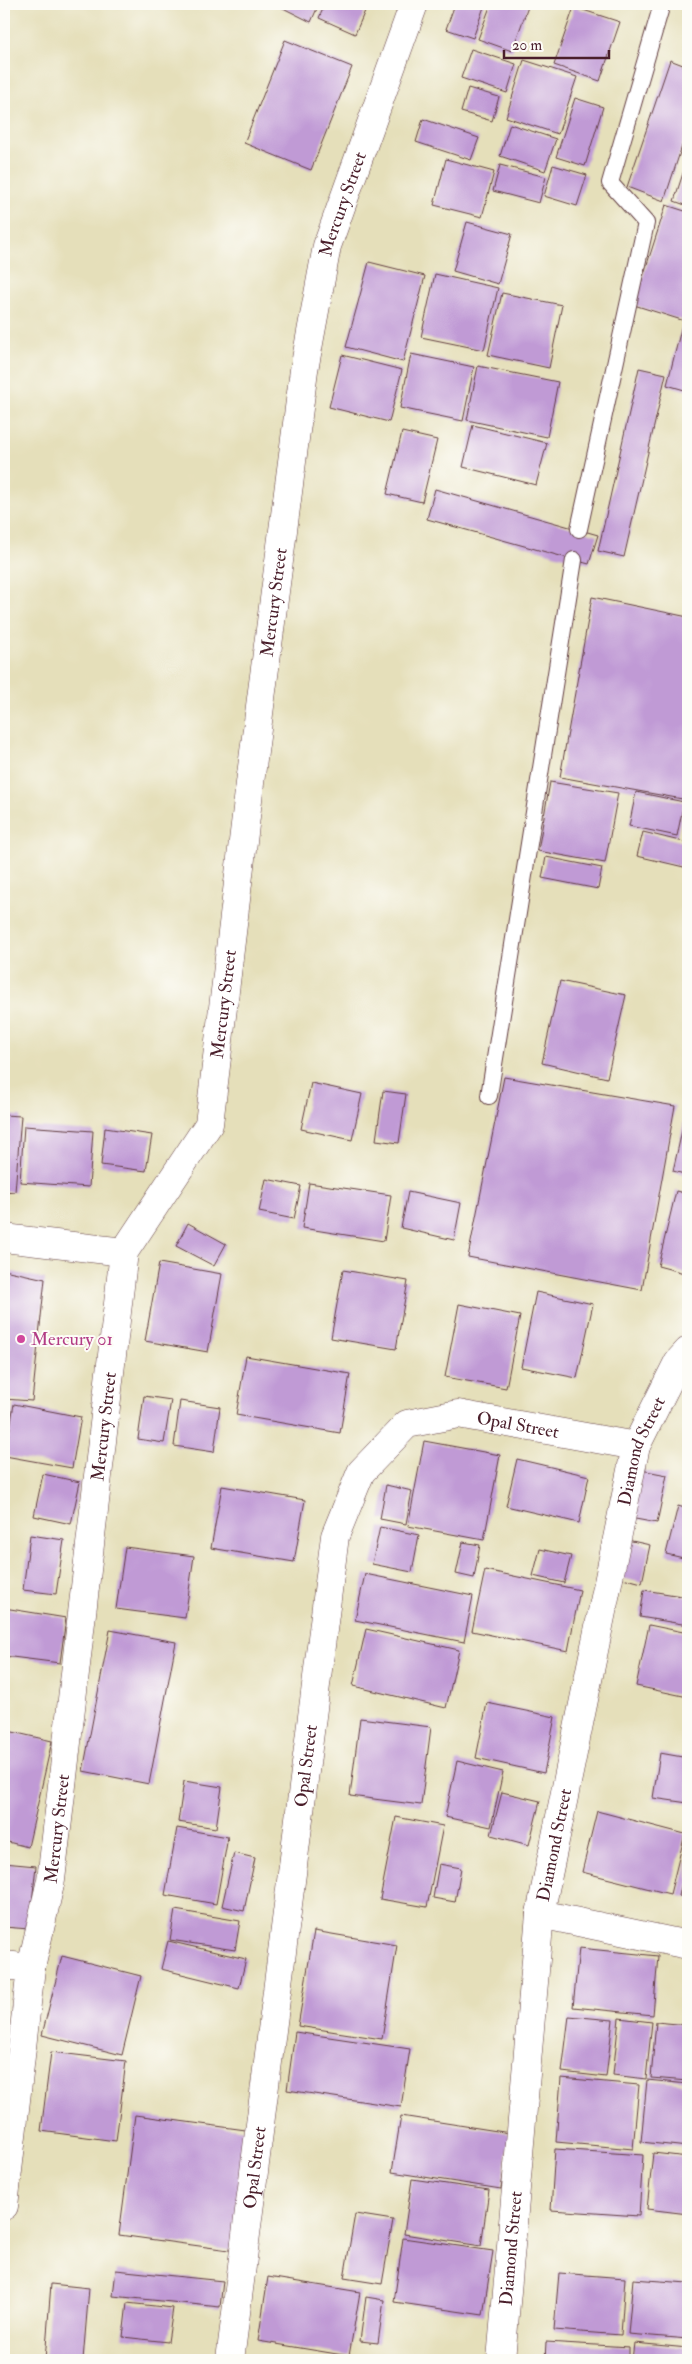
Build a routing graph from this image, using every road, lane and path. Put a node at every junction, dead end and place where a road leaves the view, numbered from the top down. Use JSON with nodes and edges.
{"nodes":[{"id":1,"x":414,"y":4,"type":"edge"},
{"id":2,"x":662,"y":4,"type":"edge"},
{"id":3,"x":580,"y":529,"type":"dead end"},
{"id":4,"x":574,"y":560,"type":"dead end"},
{"id":5,"x":489,"y":1096,"type":"dead end"},
{"id":6,"x":4,"y":1238,"type":"edge"},
{"id":7,"x":124,"y":1252,"type":"junction"},
{"id":8,"x":688,"y":1351,"type":"edge"},
{"id":9,"x":636,"y":1446,"type":"junction"},
{"id":10,"x":540,"y":1914,"type":"junction"},
{"id":11,"x":688,"y":1945,"type":"edge"},
{"id":12,"x":4,"y":1965,"type":"edge"},
{"id":13,"x":31,"y":1968,"type":"junction"},
{"id":14,"x":4,"y":2197,"type":"edge"},
{"id":15,"x":230,"y":2360,"type":"edge"},
{"id":16,"x":501,"y":2360,"type":"edge"}],
"edges":[{"from":1,"to":7,"type":"street","name":"Mercury Street"},
{"from":2,"to":3,"type":"lane"},
{"from":4,"to":5,"type":"lane"},
{"from":6,"to":7,"type":"street"},
{"from":7,"to":13,"type":"street","name":"Mercury Street"},
{"from":8,"to":9,"type":"street","name":"Diamond Street"},
{"from":9,"to":10,"type":"street","name":"Diamond Street"},
{"from":9,"to":15,"type":"street","name":"Opal Street"},
{"from":10,"to":11,"type":"street"},
{"from":10,"to":16,"type":"street","name":"Diamond Street"},
{"from":12,"to":13,"type":"street"},
{"from":13,"to":14,"type":"street","name":"Mercury Street"}]}
